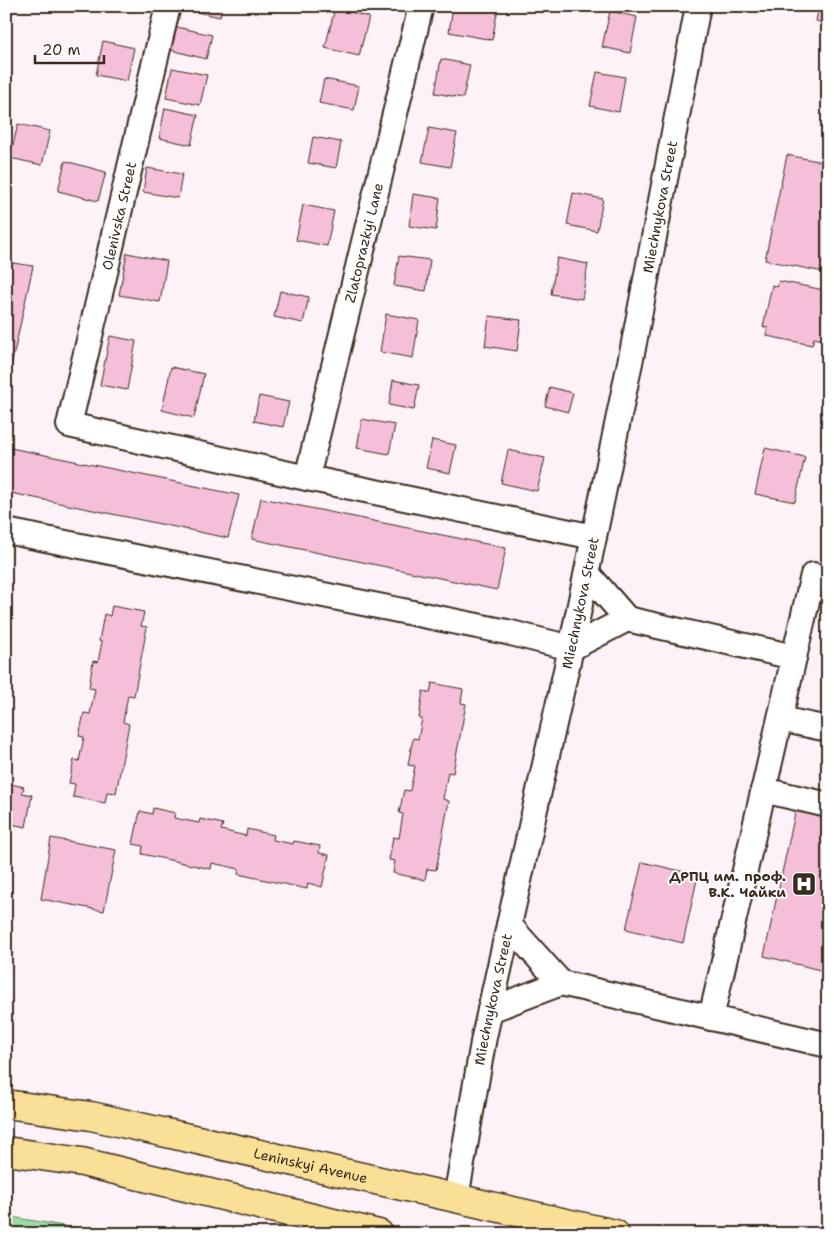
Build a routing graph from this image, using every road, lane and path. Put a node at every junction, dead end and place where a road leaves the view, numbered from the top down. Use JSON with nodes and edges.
{"nodes":[{"id":1,"x":168,"y":6,"type":"edge"},
{"id":2,"x":421,"y":6,"type":"edge"},
{"id":3,"x":698,"y":6,"type":"edge"},
{"id":4,"x":307,"y":478,"type":"junction"},
{"id":5,"x":6,"y":531,"type":"edge"},
{"id":6,"x":594,"y":537,"type":"junction"},
{"id":7,"x":586,"y":573,"type":"junction"},
{"id":8,"x":828,"y":579,"type":"edge"},
{"id":9,"x":626,"y":619,"type":"junction"},
{"id":10,"x":571,"y":648,"type":"junction"},
{"id":11,"x":794,"y":656,"type":"junction"},
{"id":12,"x":780,"y":719,"type":"junction"},
{"id":13,"x":828,"y":730,"type":"edge"},
{"id":14,"x":764,"y":790,"type":"junction"},
{"id":15,"x":828,"y":805,"type":"edge"},
{"id":16,"x":509,"y":925,"type":"junction"},
{"id":17,"x":561,"y":983,"type":"junction"},
{"id":18,"x":490,"y":1010,"type":"junction"},
{"id":19,"x":711,"y":1018,"type":"junction"},
{"id":20,"x":828,"y":1045,"type":"edge"},
{"id":21,"x":6,"y":1104,"type":"edge"},
{"id":22,"x":6,"y":1151,"type":"edge"},
{"id":23,"x":456,"y":1198,"type":"junction"},
{"id":24,"x":379,"y":1234,"type":"edge"},
{"id":25,"x":614,"y":1234,"type":"edge"}],
"edges":[{"from":1,"to":4,"type":"street","name":"Olenivska Street"},
{"from":2,"to":4,"type":"street","name":"Zlatoprazkyi Lane"},
{"from":3,"to":6,"type":"street","name":"Miechnykova Street"},
{"from":4,"to":6,"type":"street"},
{"from":5,"to":10,"type":"street"},
{"from":6,"to":7,"type":"street","name":"Miechnykova Street"},
{"from":7,"to":9,"type":"street"},
{"from":7,"to":10,"type":"street","name":"Miechnykova Street"},
{"from":8,"to":11,"type":"street"},
{"from":9,"to":10,"type":"street"},
{"from":9,"to":11,"type":"street"},
{"from":10,"to":16,"type":"street","name":"Miechnykova Street"},
{"from":11,"to":12,"type":"street"},
{"from":12,"to":13,"type":"street"},
{"from":12,"to":14,"type":"street"},
{"from":14,"to":15,"type":"street"},
{"from":14,"to":19,"type":"street"},
{"from":16,"to":17,"type":"street"},
{"from":16,"to":18,"type":"street","name":"Miechnykova Street"},
{"from":17,"to":18,"type":"street"},
{"from":17,"to":19,"type":"street"},
{"from":18,"to":23,"type":"street","name":"Miechnykova Street"},
{"from":19,"to":20,"type":"street"},
{"from":21,"to":23,"type":"main road","name":"Leninskyi Avenue"},
{"from":22,"to":24,"type":"main road"},
{"from":23,"to":25,"type":"main road","name":"Leninskyi Avenue"}]}
